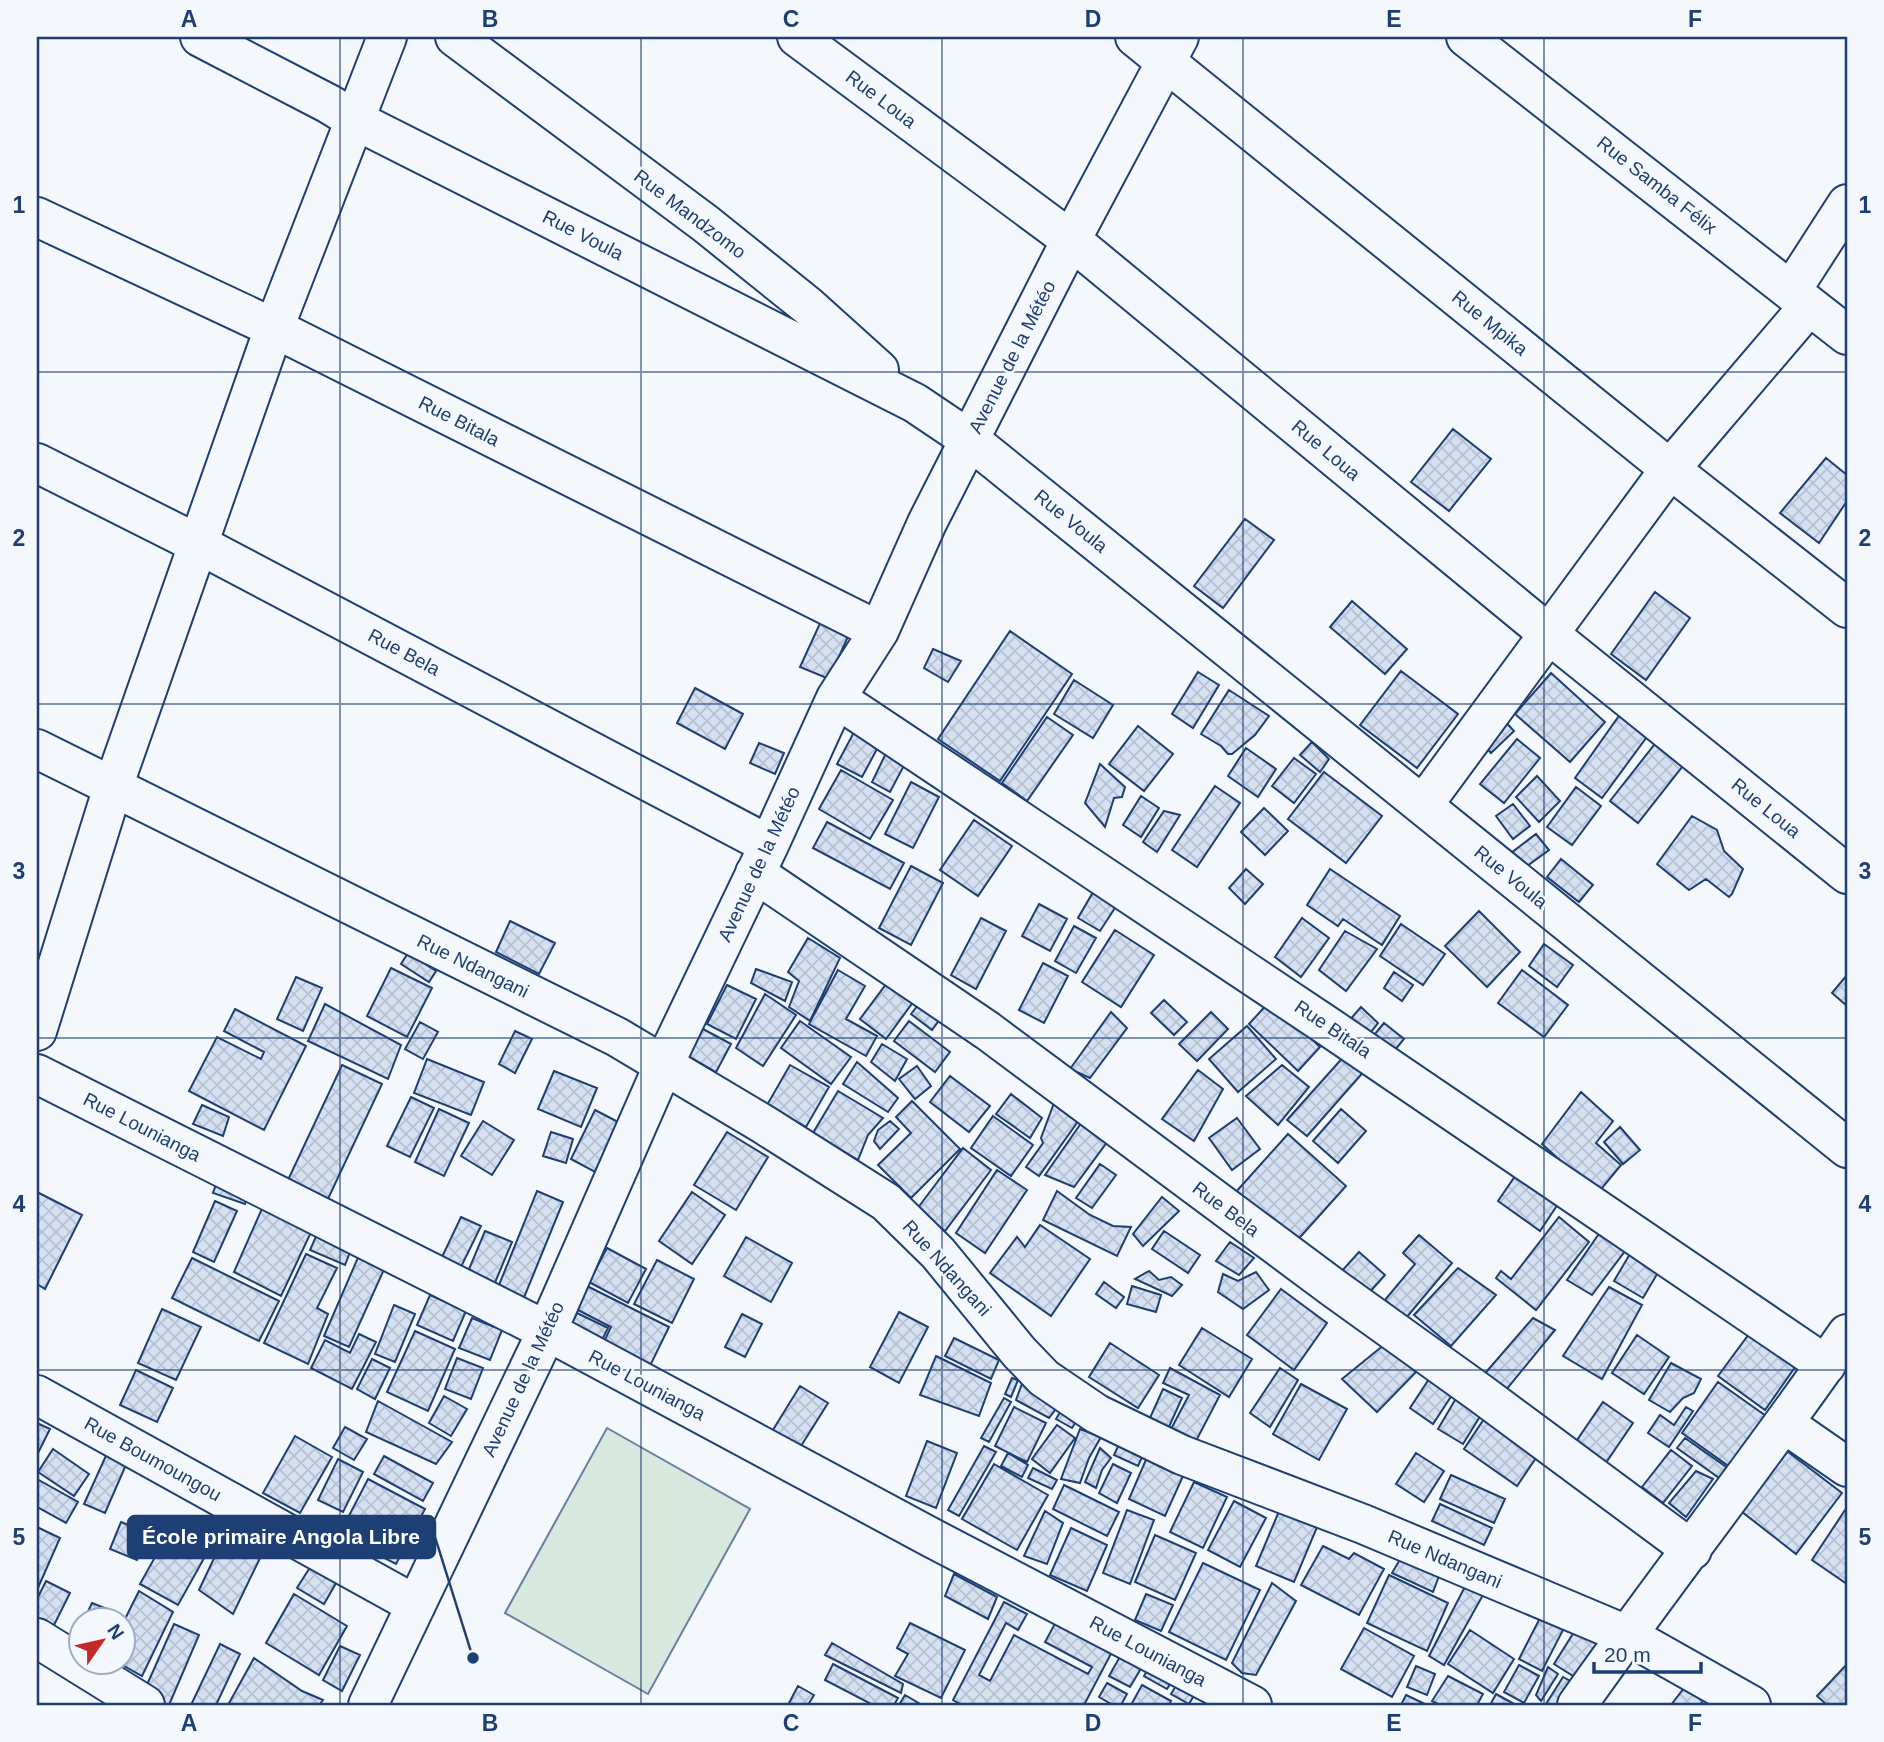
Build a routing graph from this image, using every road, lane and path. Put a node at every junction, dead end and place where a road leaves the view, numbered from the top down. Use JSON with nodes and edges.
{"nodes":[{"id":1,"x":200,"y":37,"type":"edge"},
{"id":2,"x":387,"y":37,"type":"edge"},
{"id":3,"x":455,"y":37,"type":"edge"},
{"id":4,"x":796,"y":37,"type":"edge"},
{"id":5,"x":1135,"y":37,"type":"edge"},
{"id":6,"x":1466,"y":37,"type":"edge"},
{"id":7,"x":1173,"y":49,"type":"edge"},
{"id":8,"x":355,"y":121,"type":"junction"},
{"id":9,"x":1847,"y":204,"type":"edge"},
{"id":10,"x":37,"y":217,"type":"edge"},
{"id":11,"x":1071,"y":240,"type":"junction"},
{"id":12,"x":1800,"y":298,"type":"junction"},
{"id":13,"x":274,"y":328,"type":"junction"},
{"id":14,"x":1847,"y":335,"type":"edge"},
{"id":15,"x":915,"y":403,"type":"junction"},
{"id":16,"x":970,"y":440,"type":"junction"},
{"id":17,"x":37,"y":463,"type":"edge"},
{"id":18,"x":1670,"y":469,"type":"junction"},
{"id":19,"x":200,"y":545,"type":"junction"},
{"id":20,"x":1847,"y":608,"type":"edge"},
{"id":21,"x":879,"y":631,"type":"junction"},
{"id":22,"x":1550,"y":635,"type":"junction"},
{"id":23,"x":836,"y":698,"type":"junction"},
{"id":24,"x":37,"y":749,"type":"edge"},
{"id":25,"x":113,"y":787,"type":"junction"},
{"id":26,"x":1423,"y":806,"type":"junction"},
{"id":27,"x":762,"y":859,"type":"junction"},
{"id":28,"x":1847,"y":874,"type":"edge"},
{"id":29,"x":37,"y":1031,"type":"edge"},
{"id":30,"x":664,"y":1064,"type":"junction"},
{"id":31,"x":37,"y":1074,"type":"edge"},
{"id":32,"x":1847,"y":1148,"type":"edge"},
{"id":33,"x":547,"y":1331,"type":"junction"},
{"id":34,"x":1847,"y":1334,"type":"edge"},
{"id":35,"x":1826,"y":1365,"type":"junction"},
{"id":36,"x":37,"y":1395,"type":"edge"},
{"id":37,"x":1785,"y":1424,"type":"junction"},
{"id":38,"x":1847,"y":1467,"type":"edge"},
{"id":39,"x":1692,"y":1550,"type":"junction"},
{"id":40,"x":416,"y":1605,"type":"junction"},
{"id":41,"x":1627,"y":1635,"type":"junction"},
{"id":42,"x":37,"y":1638,"type":"edge"},
{"id":43,"x":145,"y":1705,"type":"edge"},
{"id":44,"x":368,"y":1705,"type":"edge"},
{"id":45,"x":1252,"y":1705,"type":"edge"},
{"id":46,"x":1577,"y":1705,"type":"edge"},
{"id":47,"x":1751,"y":1705,"type":"edge"}],
"edges":[{"from":1,"to":8,"type":"street","name":"Rue Voula"},
{"from":2,"to":8,"type":"street"},
{"from":3,"to":15,"type":"street","name":"Rue Mandzomo"},
{"from":4,"to":11,"type":"street","name":"Rue Loua"},
{"from":5,"to":7,"type":"street","name":"Rue Mpika"},
{"from":6,"to":12,"type":"street","name":"Rue Samba Félix"},
{"from":7,"to":11,"type":"street","name":"Avenue de la Météo"},
{"from":7,"to":18,"type":"street","name":"Rue Mpika"},
{"from":8,"to":13,"type":"street"},
{"from":8,"to":15,"type":"street","name":"Rue Voula"},
{"from":9,"to":12,"type":"street"},
{"from":10,"to":13,"type":"street","name":"Rue Bitala"},
{"from":11,"to":16,"type":"street","name":"Avenue de la Météo"},
{"from":11,"to":22,"type":"street","name":"Rue Loua"},
{"from":12,"to":14,"type":"street","name":"Rue Samba Félix"},
{"from":12,"to":18,"type":"street"},
{"from":13,"to":19,"type":"street"},
{"from":13,"to":21,"type":"street","name":"Rue Bitala"},
{"from":15,"to":16,"type":"street","name":"Rue Voula"},
{"from":16,"to":21,"type":"street","name":"Avenue de la Météo"},
{"from":16,"to":26,"type":"street","name":"Rue Voula"},
{"from":17,"to":19,"type":"street","name":"Rue Bela"},
{"from":18,"to":20,"type":"street","name":"Rue Mpika"},
{"from":18,"to":22,"type":"street"},
{"from":19,"to":25,"type":"street"},
{"from":19,"to":27,"type":"street","name":"Rue Bela"},
{"from":21,"to":23,"type":"street","name":"Avenue de la Météo"},
{"from":22,"to":26,"type":"street"},
{"from":22,"to":28,"type":"street","name":"Rue Loua"},
{"from":23,"to":27,"type":"street","name":"Avenue de la Météo"},
{"from":23,"to":35,"type":"street","name":"Rue Bitala"},
{"from":24,"to":25,"type":"street","name":"Rue Ndangani"},
{"from":25,"to":29,"type":"street"},
{"from":25,"to":30,"type":"street","name":"Rue Ndangani"},
{"from":26,"to":32,"type":"street","name":"Rue Voula"},
{"from":27,"to":30,"type":"street","name":"Avenue de la Météo"},
{"from":27,"to":39,"type":"street","name":"Rue Bela"},
{"from":30,"to":33,"type":"street","name":"Avenue de la Météo"},
{"from":30,"to":41,"type":"street","name":"Rue Ndangani"},
{"from":31,"to":33,"type":"street","name":"Rue Lounianga"},
{"from":33,"to":40,"type":"street","name":"Avenue de la Météo"},
{"from":33,"to":45,"type":"street","name":"Rue Lounianga"},
{"from":34,"to":35,"type":"street"},
{"from":35,"to":37,"type":"street"},
{"from":36,"to":40,"type":"street","name":"Rue Boumoungou"},
{"from":37,"to":38,"type":"street"},
{"from":37,"to":39,"type":"street"},
{"from":39,"to":41,"type":"street"},
{"from":40,"to":44,"type":"street","name":"Avenue de la Météo"},
{"from":41,"to":46,"type":"street"},
{"from":41,"to":47,"type":"street","name":"Rue Ndangani"},
{"from":42,"to":43,"type":"street"}]}
